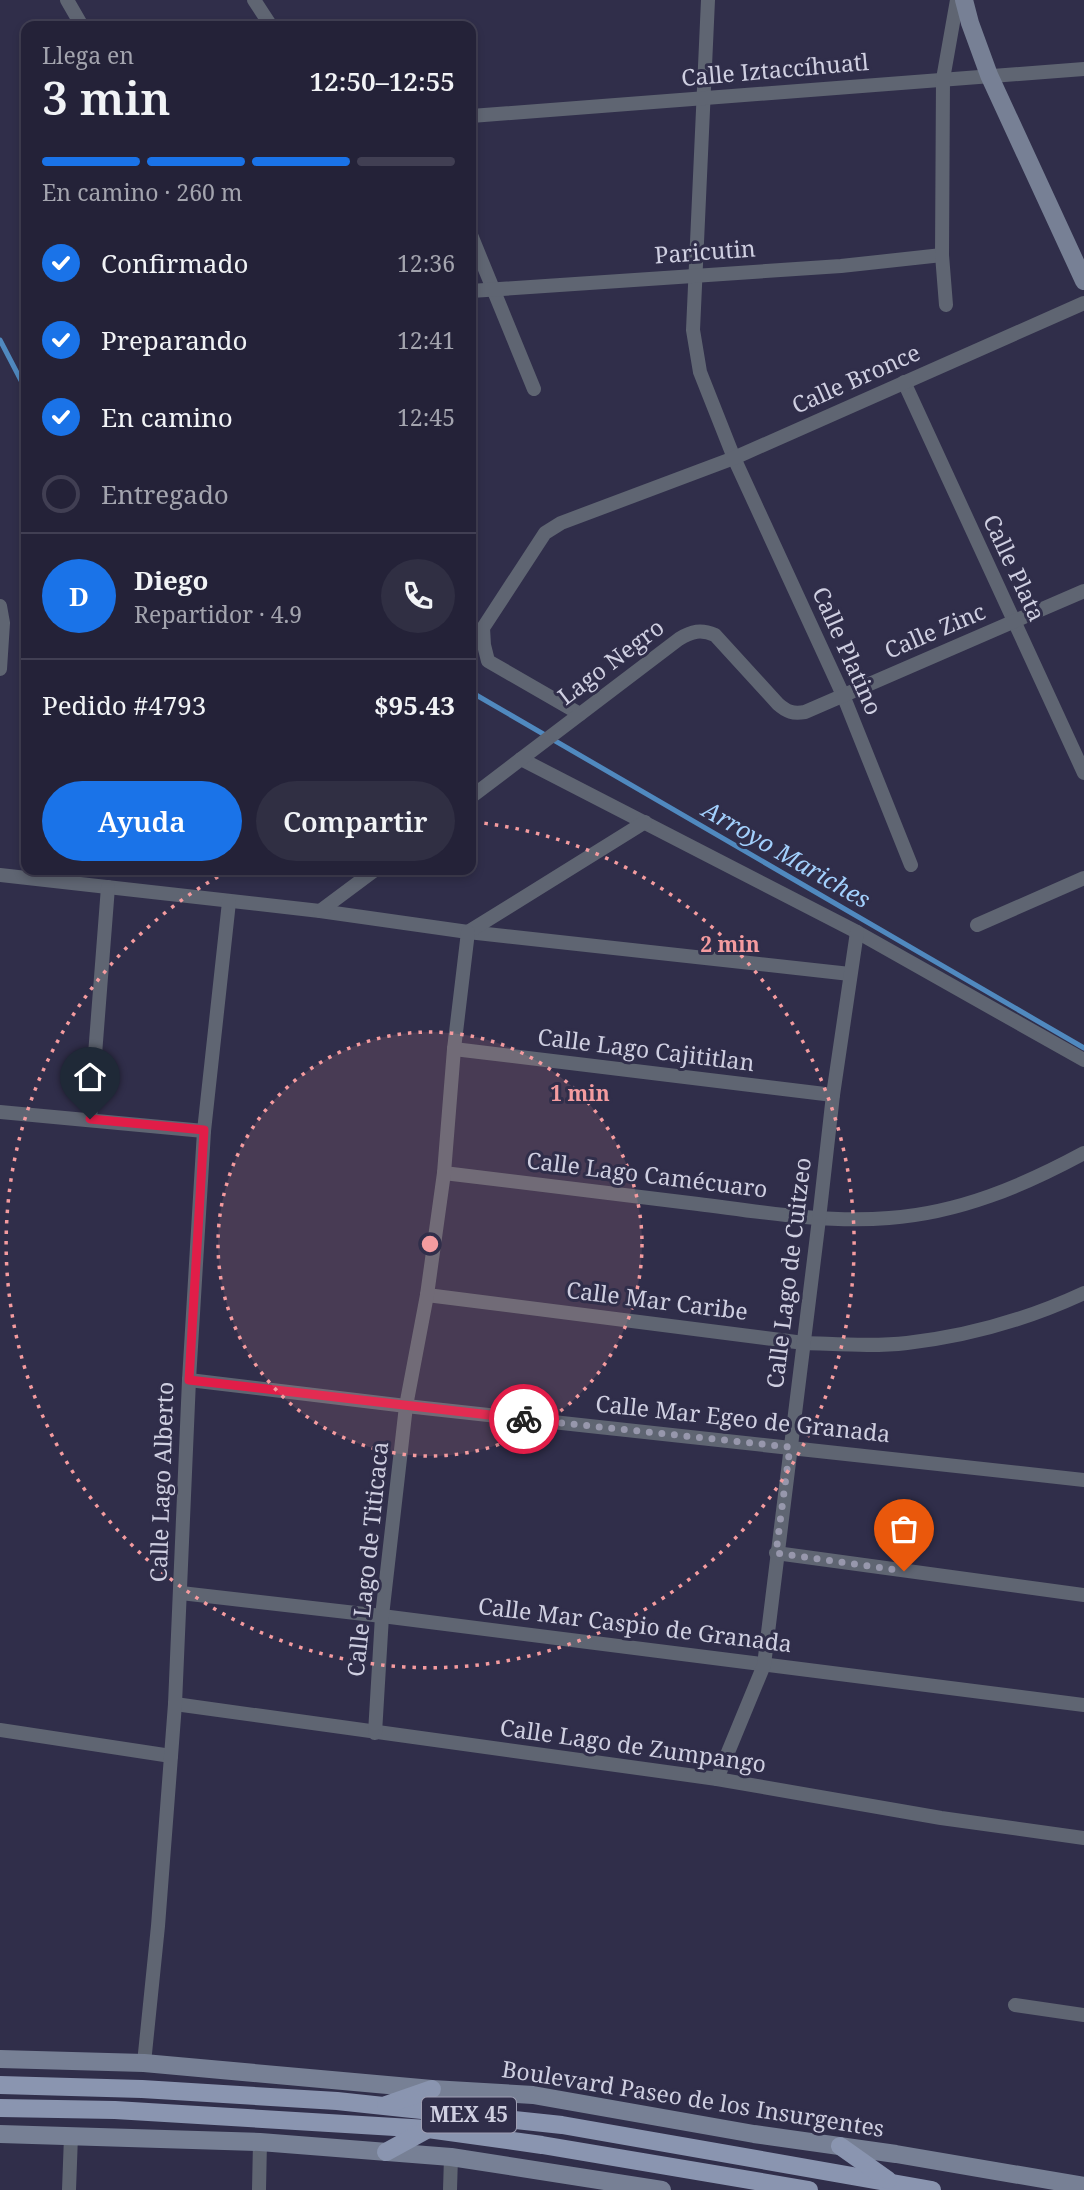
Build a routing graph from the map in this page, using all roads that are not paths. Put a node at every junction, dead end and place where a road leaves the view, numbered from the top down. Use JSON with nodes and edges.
{"nodes":[{"id":1,"x":67,"y":0,"type":"edge"},
{"id":2,"x":254,"y":0,"type":"edge"},
{"id":3,"x":708,"y":0,"type":"edge"},
{"id":4,"x":957,"y":0,"type":"edge"},
{"id":5,"x":964,"y":0,"type":"edge"},
{"id":6,"x":79,"y":21,"type":"edge"},
{"id":7,"x":268,"y":21,"type":"edge"},
{"id":8,"x":1084,"y":69,"type":"edge"},
{"id":9,"x":989,"y":75,"type":"junction"},
{"id":10,"x":943,"y":79,"type":"junction"},
{"id":11,"x":704,"y":100,"type":"junction"},
{"id":12,"x":476,"y":116,"type":"edge"},
{"id":13,"x":476,"y":247,"type":"edge"},
{"id":14,"x":942,"y":255,"type":"junction"},
{"id":15,"x":695,"y":276,"type":"junction"},
{"id":16,"x":1084,"y":281,"type":"edge"},
{"id":17,"x":493,"y":288,"type":"junction"},
{"id":18,"x":476,"y":290,"type":"edge"},
{"id":19,"x":1084,"y":303,"type":"edge"},
{"id":20,"x":946,"y":305,"type":"dead end"},
{"id":21,"x":904,"y":382,"type":"junction"},
{"id":22,"x":534,"y":389,"type":"dead end"},
{"id":23,"x":734,"y":458,"type":"junction"},
{"id":24,"x":1084,"y":592,"type":"edge"},
{"id":25,"x":0,"y":606,"type":"edge"},
{"id":26,"x":1014,"y":621,"type":"junction"},
{"id":27,"x":0,"y":669,"type":"edge"},
{"id":28,"x":843,"y":695,"type":"junction"},
{"id":29,"x":580,"y":714,"type":"junction"},
{"id":30,"x":521,"y":759,"type":"junction"},
{"id":31,"x":1084,"y":773,"type":"edge"},
{"id":32,"x":476,"y":793,"type":"edge"},
{"id":33,"x":645,"y":822,"type":"junction"},
{"id":34,"x":911,"y":865,"type":"dead end"},
{"id":35,"x":0,"y":875,"type":"edge"},
{"id":36,"x":368,"y":875,"type":"edge"},
{"id":37,"x":1084,"y":878,"type":"edge"},
{"id":38,"x":107,"y":887,"type":"junction"},
{"id":39,"x":229,"y":902,"type":"junction"},
{"id":40,"x":320,"y":911,"type":"junction"},
{"id":41,"x":977,"y":925,"type":"dead end"},
{"id":42,"x":468,"y":932,"type":"junction"},
{"id":43,"x":857,"y":932,"type":"junction"},
{"id":44,"x":850,"y":974,"type":"junction"},
{"id":45,"x":454,"y":1049,"type":"junction"},
{"id":46,"x":1084,"y":1060,"type":"edge"},
{"id":47,"x":833,"y":1095,"type":"junction"},
{"id":48,"x":0,"y":1112,"type":"edge"},
{"id":49,"x":90,"y":1119,"type":"junction"},
{"id":50,"x":204,"y":1130,"type":"junction"},
{"id":51,"x":1084,"y":1153,"type":"edge"},
{"id":52,"x":444,"y":1173,"type":"junction"},
{"id":53,"x":820,"y":1219,"type":"junction"},
{"id":54,"x":1084,"y":1293,"type":"edge"},
{"id":55,"x":427,"y":1295,"type":"junction"},
{"id":56,"x":804,"y":1343,"type":"junction"},
{"id":57,"x":189,"y":1380,"type":"junction"},
{"id":58,"x":406,"y":1406,"type":"junction"},
{"id":59,"x":790,"y":1447,"type":"junction"},
{"id":60,"x":1084,"y":1480,"type":"edge"},
{"id":61,"x":776,"y":1553,"type":"junction"},
{"id":62,"x":181,"y":1593,"type":"junction"},
{"id":63,"x":1084,"y":1595,"type":"edge"},
{"id":64,"x":382,"y":1616,"type":"junction"},
{"id":65,"x":764,"y":1665,"type":"junction"},
{"id":66,"x":175,"y":1704,"type":"junction"},
{"id":67,"x":1084,"y":1705,"type":"edge"},
{"id":68,"x":0,"y":1730,"type":"edge"},
{"id":69,"x":374,"y":1732,"type":"junction"},
{"id":70,"x":171,"y":1756,"type":"junction"},
{"id":71,"x":717,"y":1779,"type":"junction"},
{"id":72,"x":1084,"y":1838,"type":"edge"},
{"id":73,"x":1015,"y":2005,"type":"dead end"},
{"id":74,"x":1084,"y":2015,"type":"edge"},
{"id":75,"x":0,"y":2059,"type":"edge"},
{"id":76,"x":144,"y":2063,"type":"junction"},
{"id":77,"x":0,"y":2085,"type":"edge"},
{"id":78,"x":432,"y":2088,"type":"junction"},
{"id":79,"x":382,"y":2106,"type":"junction"},
{"id":80,"x":0,"y":2108,"type":"edge"},
{"id":81,"x":428,"y":2129,"type":"junction"},
{"id":82,"x":0,"y":2134,"type":"edge"},
{"id":83,"x":71,"y":2136,"type":"junction"},
{"id":84,"x":260,"y":2142,"type":"junction"},
{"id":85,"x":840,"y":2146,"type":"junction"},
{"id":86,"x":386,"y":2152,"type":"junction"},
{"id":87,"x":451,"y":2157,"type":"junction"},
{"id":88,"x":894,"y":2184,"type":"junction"},
{"id":89,"x":1084,"y":2186,"type":"edge"},
{"id":90,"x":643,"y":2188,"type":"edge"},
{"id":91,"x":69,"y":2190,"type":"edge"},
{"id":92,"x":259,"y":2190,"type":"edge"},
{"id":93,"x":450,"y":2190,"type":"edge"},
{"id":94,"x":662,"y":2190,"type":"edge"},
{"id":95,"x":809,"y":2190,"type":"edge"},
{"id":96,"x":932,"y":2190,"type":"edge"}],
"edges":[{"from":1,"to":6,"type":"street"},
{"from":2,"to":7,"type":"street"},
{"from":3,"to":11,"type":"street","name":"Calle Platino"},
{"from":4,"to":10,"type":"street"},
{"from":5,"to":9,"type":"street"},
{"from":8,"to":9,"type":"street","name":"Calle Iztaccíhuatl"},
{"from":9,"to":10,"type":"street","name":"Calle Iztaccíhuatl"},
{"from":9,"to":16,"type":"street"},
{"from":10,"to":11,"type":"street","name":"Calle Iztaccíhuatl"},
{"from":10,"to":14,"type":"street"},
{"from":11,"to":12,"type":"street","name":"Calle Iztaccíhuatl"},
{"from":11,"to":15,"type":"street","name":"Calle Platino"},
{"from":13,"to":17,"type":"street"},
{"from":14,"to":15,"type":"street","name":"Paricutin"},
{"from":14,"to":20,"type":"street"},
{"from":15,"to":17,"type":"street","name":"Paricutin"},
{"from":15,"to":23,"type":"street","name":"Calle Platino"},
{"from":17,"to":18,"type":"street","name":"Paricutin"},
{"from":17,"to":22,"type":"street"},
{"from":19,"to":21,"type":"street","name":"Calle Bronce"},
{"from":21,"to":23,"type":"street","name":"Calle Bronce"},
{"from":21,"to":26,"type":"street","name":"Calle Plata"},
{"from":23,"to":28,"type":"street","name":"Calle Platino"},
{"from":23,"to":29,"type":"street","name":"Calle Bronce"},
{"from":24,"to":26,"type":"street","name":"Calle Zinc"},
{"from":25,"to":27,"type":"street"},
{"from":26,"to":28,"type":"street","name":"Calle Zinc"},
{"from":26,"to":31,"type":"street","name":"Calle Plata"},
{"from":28,"to":29,"type":"street","name":"Lago Negro"},
{"from":28,"to":34,"type":"street","name":"Calle Platino"},
{"from":29,"to":30,"type":"street","name":"Lago Negro"},
{"from":30,"to":32,"type":"street","name":"Lago Negro"},
{"from":30,"to":33,"type":"street"},
{"from":33,"to":42,"type":"street"},
{"from":33,"to":43,"type":"street"},
{"from":35,"to":38,"type":"street"},
{"from":36,"to":40,"type":"street"},
{"from":37,"to":41,"type":"street"},
{"from":38,"to":39,"type":"street"},
{"from":38,"to":49,"type":"street"},
{"from":39,"to":40,"type":"street"},
{"from":39,"to":50,"type":"street","name":"Calle Lago Alberto"},
{"from":40,"to":42,"type":"street"},
{"from":42,"to":44,"type":"street"},
{"from":42,"to":45,"type":"street","name":"Calle Lago de Titicaca"},
{"from":43,"to":44,"type":"street","name":"Calle Lago de Cuitzeo"},
{"from":43,"to":46,"type":"street"},
{"from":44,"to":47,"type":"street","name":"Calle Lago de Cuitzeo"},
{"from":45,"to":47,"type":"street","name":"Calle Lago Cajititlan"},
{"from":45,"to":52,"type":"street","name":"Calle Lago de Titicaca"},
{"from":47,"to":53,"type":"street","name":"Calle Lago de Cuitzeo"},
{"from":48,"to":49,"type":"street"},
{"from":49,"to":50,"type":"street"},
{"from":50,"to":57,"type":"street","name":"Calle Lago Alberto"},
{"from":51,"to":53,"type":"street","name":"Calle Lago Camécuaro"},
{"from":52,"to":53,"type":"street","name":"Calle Lago Camécuaro"},
{"from":52,"to":55,"type":"street","name":"Calle Lago de Titicaca"},
{"from":53,"to":56,"type":"street","name":"Calle Lago de Cuitzeo"},
{"from":54,"to":56,"type":"street","name":"Calle Mar Caribe"},
{"from":55,"to":56,"type":"street","name":"Calle Mar Caribe"},
{"from":55,"to":58,"type":"street","name":"Calle Lago de Titicaca"},
{"from":56,"to":59,"type":"street","name":"Calle Lago de Cuitzeo"},
{"from":57,"to":58,"type":"street","name":"Calle Mar Egeo de Granada"},
{"from":57,"to":62,"type":"street","name":"Calle Lago Alberto"},
{"from":58,"to":59,"type":"street","name":"Calle Mar Egeo de Granada"},
{"from":58,"to":64,"type":"street","name":"Calle Lago de Titicaca"},
{"from":59,"to":60,"type":"street","name":"Calle Mar Egeo de Granada"},
{"from":59,"to":61,"type":"street","name":"Calle Lago de Cuitzeo"},
{"from":61,"to":63,"type":"street"},
{"from":61,"to":65,"type":"street","name":"Calle Lago de Cuitzeo"},
{"from":62,"to":64,"type":"street","name":"Calle Mar Caspio de Granada"},
{"from":62,"to":66,"type":"street","name":"Calle Lago Alberto"},
{"from":64,"to":65,"type":"street","name":"Calle Mar Caspio de Granada"},
{"from":64,"to":69,"type":"street","name":"Calle Lago de Titicaca"},
{"from":65,"to":67,"type":"street","name":"Calle Mar Caspio de Granada"},
{"from":65,"to":71,"type":"street","name":"Calle Lago de Cuitzeo"},
{"from":66,"to":69,"type":"street","name":"Calle Lago de Zumpango"},
{"from":66,"to":70,"type":"street","name":"Calle Lago Alberto"},
{"from":68,"to":70,"type":"street"},
{"from":69,"to":71,"type":"street","name":"Calle Lago de Zumpango"},
{"from":70,"to":76,"type":"street","name":"Calle Lago Alberto"},
{"from":71,"to":72,"type":"street","name":"Calle Lago de Zumpango"},
{"from":73,"to":74,"type":"street"},
{"from":75,"to":76,"type":"street","name":"Boulevard Paseo de los Insurgentes"},
{"from":76,"to":78,"type":"street","name":"Boulevard Paseo de los Insurgentes"},
{"from":77,"to":79,"type":"main road","name":"Boulevard Paseo de los Insurgentes","number":"MEX 45"},
{"from":78,"to":79,"type":"main road"},
{"from":78,"to":85,"type":"street","name":"Boulevard Paseo de los Insurgentes"},
{"from":79,"to":88,"type":"main road","name":"Boulevard Paseo de los Insurgentes","number":"MEX 45"},
{"from":80,"to":81,"type":"main road","number":"MEX 45"},
{"from":81,"to":86,"type":"main road"},
{"from":81,"to":95,"type":"main road","number":"MEX 45"},
{"from":82,"to":83,"type":"street"},
{"from":83,"to":84,"type":"street"},
{"from":83,"to":91,"type":"street"},
{"from":84,"to":86,"type":"street"},
{"from":84,"to":92,"type":"street"},
{"from":85,"to":88,"type":"main road"},
{"from":85,"to":89,"type":"street","name":"Boulevard Paseo de los Insurgentes"},
{"from":86,"to":87,"type":"street"},
{"from":87,"to":90,"type":"street"},
{"from":87,"to":93,"type":"street"},
{"from":88,"to":96,"type":"main road","name":"Boulevard Paseo de los Insurgentes","number":"MEX 45"},
{"from":90,"to":94,"type":"street"}]}
